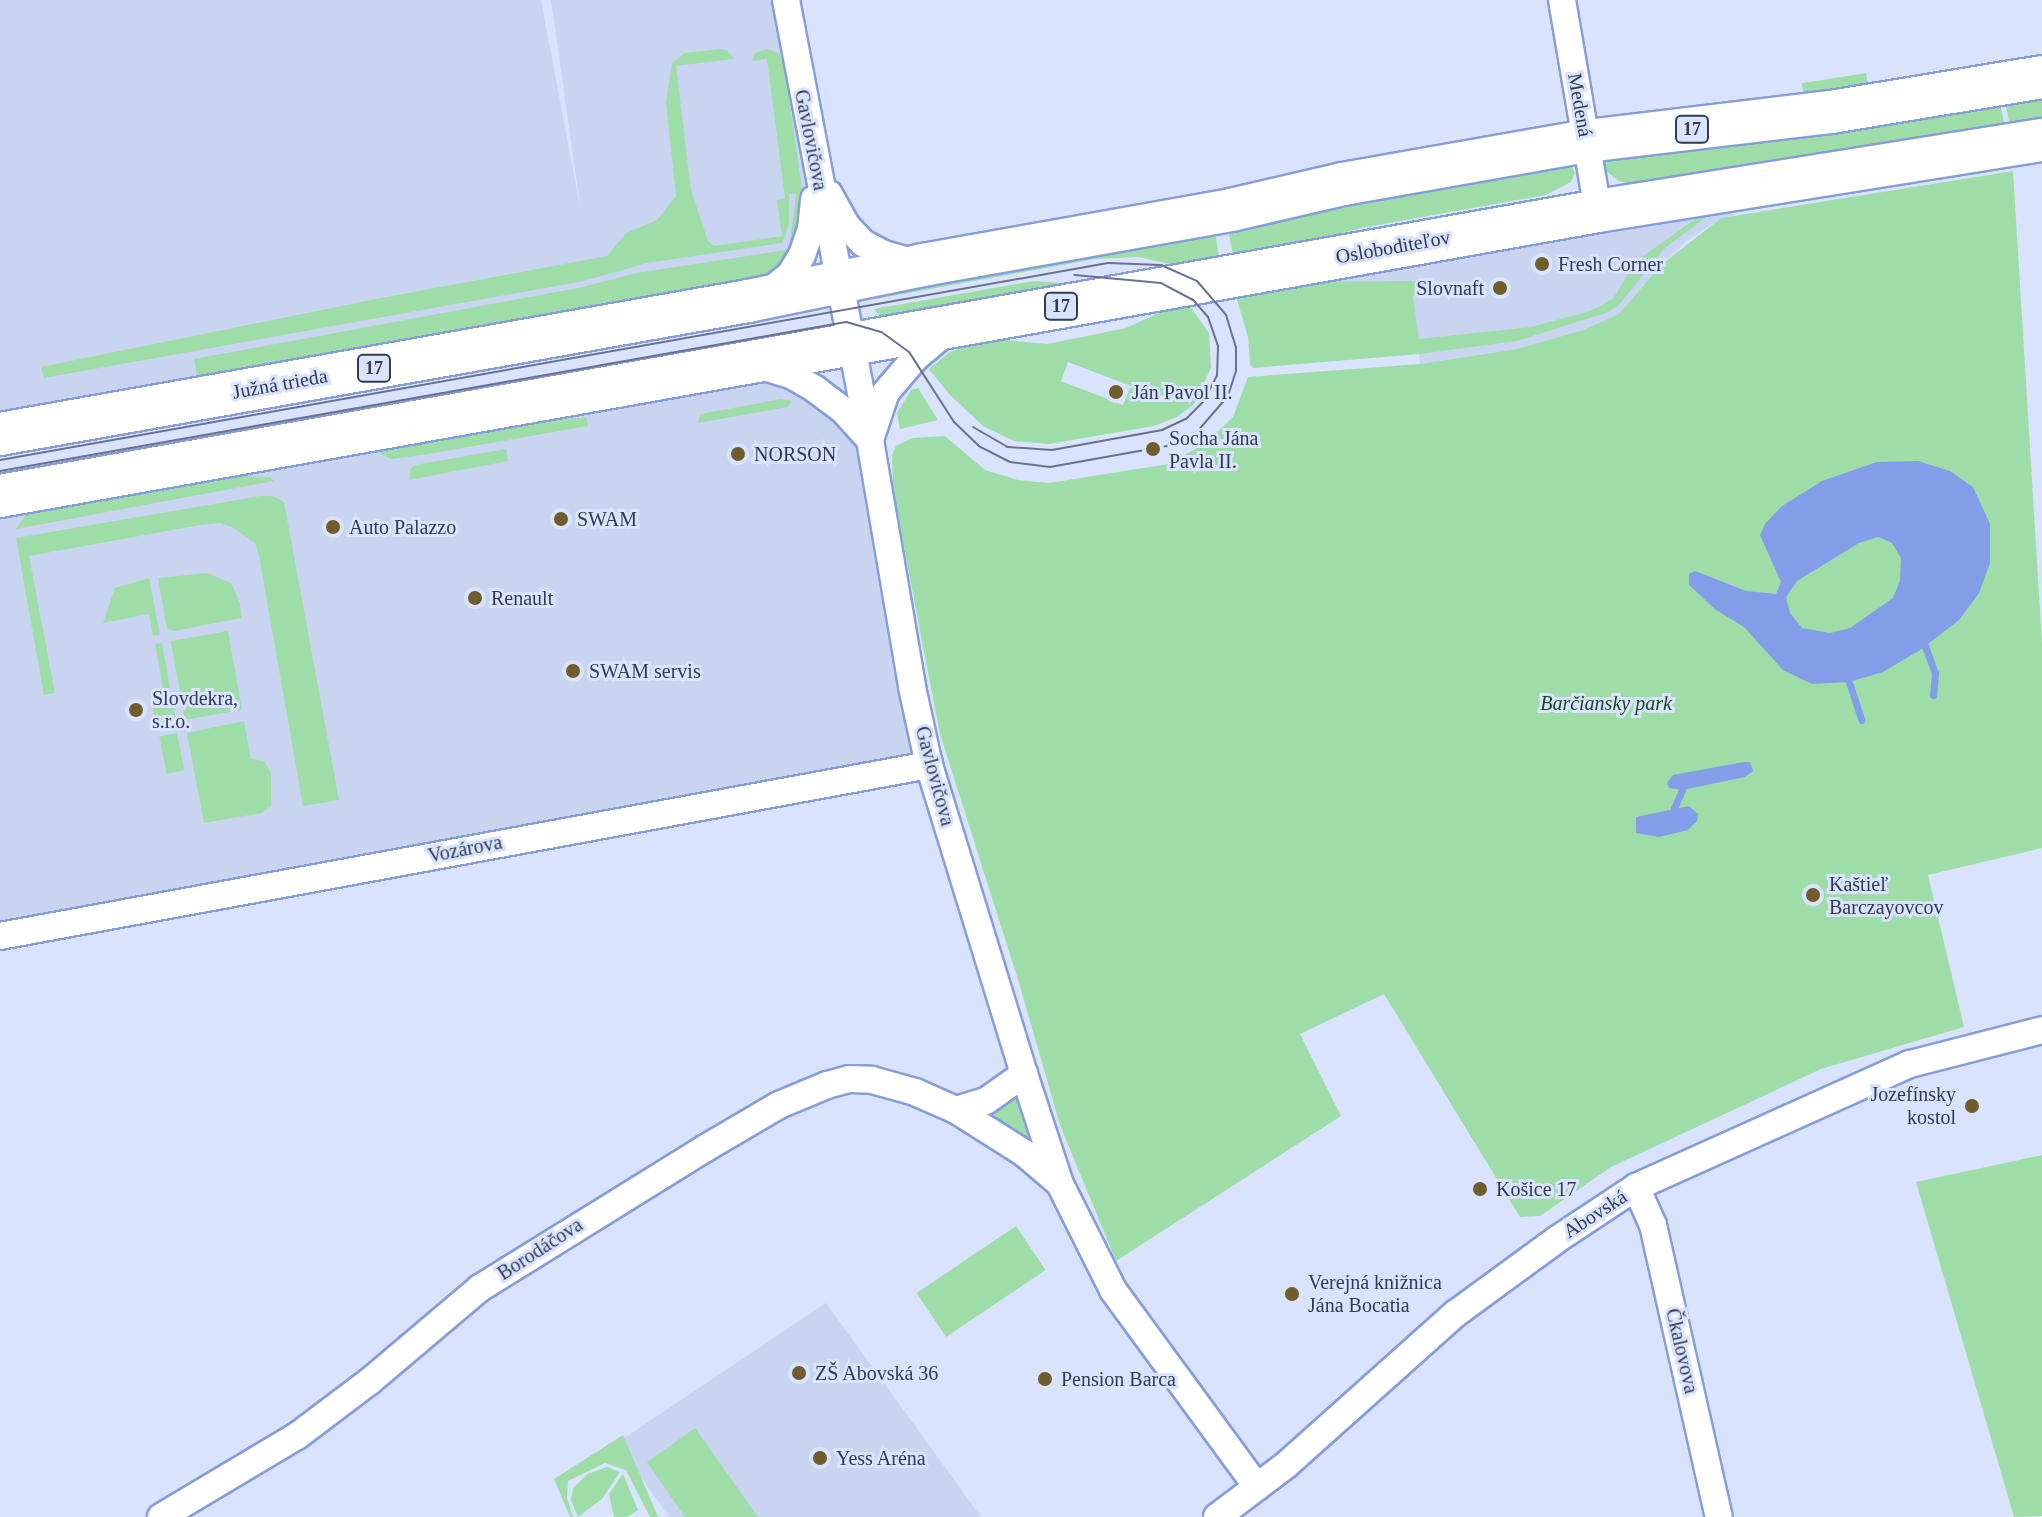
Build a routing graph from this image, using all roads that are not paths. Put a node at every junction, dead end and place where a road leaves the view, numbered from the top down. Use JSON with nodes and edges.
{"nodes":[{"id":1,"x":786,"y":0,"type":"edge"},
{"id":2,"x":1562,"y":0,"type":"edge"},
{"id":3,"x":2042,"y":77,"type":"edge"},
{"id":4,"x":2042,"y":140,"type":"edge"},
{"id":5,"x":1587,"y":141,"type":"junction"},
{"id":6,"x":816,"y":172,"type":"junction"},
{"id":7,"x":1598,"y":211,"type":"junction"},
{"id":8,"x":923,"y":265,"type":"junction"},
{"id":9,"x":838,"y":282,"type":"junction"},
{"id":10,"x":748,"y":301,"type":"junction"},
{"id":11,"x":955,"y":325,"type":"junction"},
{"id":12,"x":851,"y":343,"type":"junction"},
{"id":13,"x":746,"y":362,"type":"junction"},
{"id":14,"x":0,"y":434,"type":"edge"},
{"id":15,"x":870,"y":440,"type":"junction"},
{"id":16,"x":0,"y":496,"type":"edge"},
{"id":17,"x":929,"y":765,"type":"junction"},
{"id":18,"x":0,"y":936,"type":"edge"},
{"id":19,"x":2042,"y":1030,"type":"edge"},
{"id":20,"x":1024,"y":1074,"type":"junction"},
{"id":21,"x":956,"y":1110,"type":"junction"},
{"id":22,"x":1060,"y":1184,"type":"junction"},
{"id":23,"x":1636,"y":1187,"type":"junction"},
{"id":24,"x":1257,"y":1487,"type":"junction"},
{"id":25,"x":161,"y":1517,"type":"edge"},
{"id":26,"x":1217,"y":1517,"type":"edge"},
{"id":27,"x":1719,"y":1517,"type":"edge"}],
"edges":[{"from":1,"to":6,"type":"street","name":"Gavlovičova"},
{"from":2,"to":5,"type":"street","name":"Medená"},
{"from":3,"to":5,"type":"main road","number":"17"},
{"from":4,"to":7,"type":"main road","name":"Osloboditeľov","number":"17"},
{"from":5,"to":7,"type":"street","name":"Medená"},
{"from":5,"to":8,"type":"main road","number":"17"},
{"from":6,"to":8,"type":"street"},
{"from":6,"to":9,"type":"street","name":"Gavlovičova"},
{"from":6,"to":10,"type":"street"},
{"from":7,"to":11,"type":"main road","name":"Osloboditeľov","number":"17"},
{"from":8,"to":9,"type":"main road","number":"17"},
{"from":9,"to":10,"type":"main road","number":"17"},
{"from":9,"to":12,"type":"street","name":"Gavlovičova"},
{"from":10,"to":14,"type":"main road","name":"Južná trieda","number":"17"},
{"from":11,"to":12,"type":"main road","name":"Osloboditeľov","number":"17"},
{"from":11,"to":15,"type":"street"},
{"from":12,"to":13,"type":"main road","name":"Osloboditeľov","number":"17"},
{"from":12,"to":15,"type":"street","name":"Gavlovičova"},
{"from":13,"to":15,"type":"street"},
{"from":13,"to":16,"type":"main road","number":"17"},
{"from":15,"to":17,"type":"street","name":"Gavlovičova"},
{"from":17,"to":18,"type":"street","name":"Vozárova"},
{"from":17,"to":20,"type":"street","name":"Gavlovičova"},
{"from":19,"to":23,"type":"street","name":"Abovská"},
{"from":20,"to":21,"type":"street"},
{"from":20,"to":22,"type":"street","name":"Gavlovičova"},
{"from":21,"to":22,"type":"street","name":"Borodáčova"},
{"from":21,"to":25,"type":"street","name":"Borodáčova"},
{"from":22,"to":24,"type":"street","name":"Gavlovičova"},
{"from":23,"to":24,"type":"street","name":"Abovská"},
{"from":23,"to":27,"type":"street","name":"Čkalovova"},
{"from":24,"to":26,"type":"street","name":"Abovská"}]}
